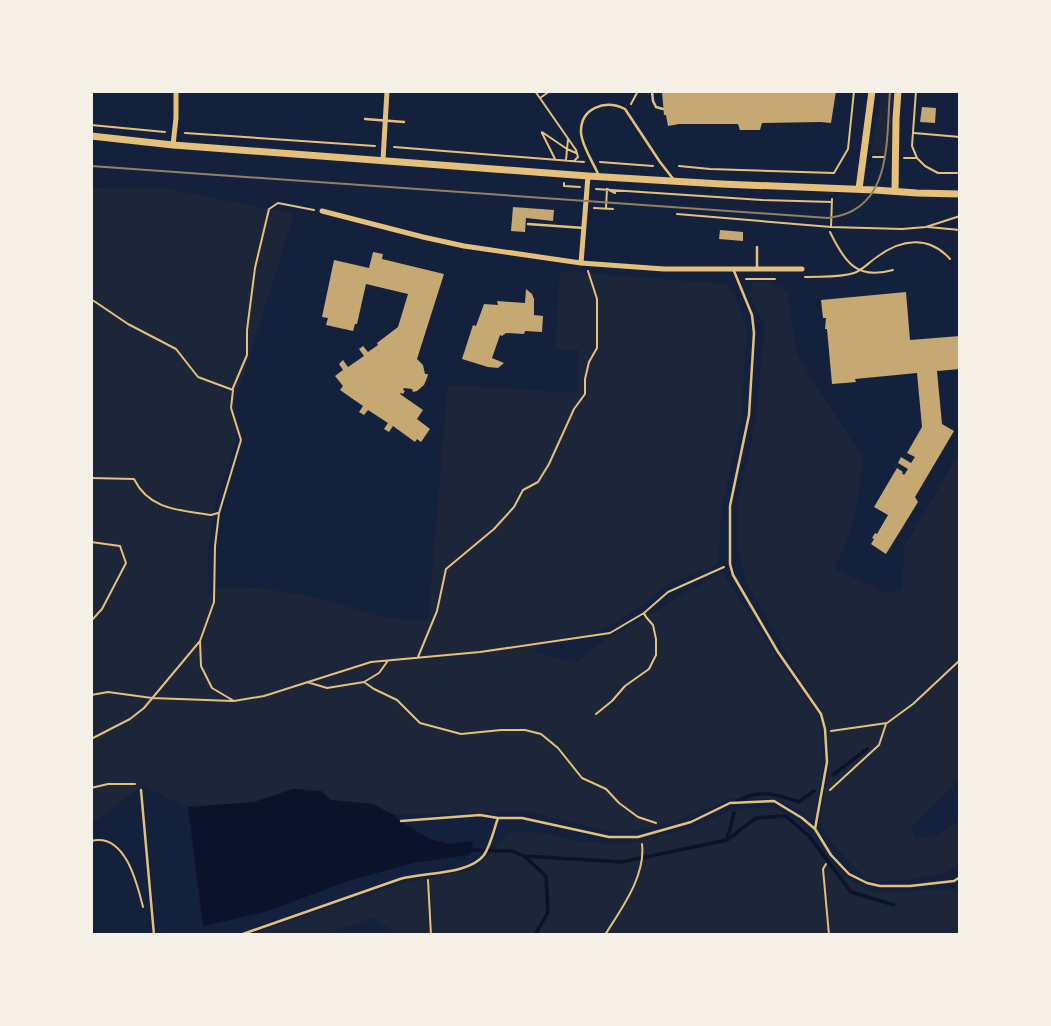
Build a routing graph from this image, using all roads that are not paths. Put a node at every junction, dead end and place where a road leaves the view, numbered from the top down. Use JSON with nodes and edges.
{"nodes":[{"id":1,"x":176,"y":91,"type":"edge"},
{"id":2,"x":387,"y":91,"type":"edge"},
{"id":3,"x":652,"y":91,"type":"edge"},
{"id":4,"x":872,"y":91,"type":"edge"},
{"id":5,"x":898,"y":91,"type":"edge"},
{"id":6,"x":663,"y":109,"type":"dead end"},
{"id":7,"x":365,"y":119,"type":"dead end"},
{"id":8,"x":386,"y":120,"type":"junction"},
{"id":9,"x":404,"y":122,"type":"dead end"},
{"id":10,"x":91,"y":136,"type":"edge"},
{"id":11,"x":173,"y":145,"type":"junction"},
{"id":12,"x":383,"y":160,"type":"junction"},
{"id":13,"x":587,"y":176,"type":"junction"},
{"id":14,"x":600,"y":177,"type":"junction"},
{"id":15,"x":675,"y":181,"type":"junction"},
{"id":16,"x":859,"y":189,"type":"junction"},
{"id":17,"x":895,"y":191,"type":"junction"},
{"id":18,"x":960,"y":194,"type":"edge"},
{"id":19,"x":322,"y":211,"type":"road end"},
{"id":20,"x":528,"y":224,"type":"dead end"},
{"id":21,"x":583,"y":228,"type":"junction"},
{"id":22,"x":757,"y":247,"type":"dead end"},
{"id":23,"x":581,"y":263,"type":"junction"},
{"id":24,"x":733,"y":268,"type":"junction"},
{"id":25,"x":757,"y":269,"type":"junction"},
{"id":26,"x":802,"y":269,"type":"dead end"},
{"id":27,"x":141,"y":790,"type":"road end"},
{"id":28,"x":498,"y":818,"type":"junction"},
{"id":29,"x":401,"y":821,"type":"dead end"},
{"id":30,"x":815,"y":829,"type":"junction"},
{"id":31,"x":960,"y":877,"type":"edge"},
{"id":32,"x":154,"y":935,"type":"edge"},
{"id":33,"x":240,"y":935,"type":"edge"}],
"edges":[{"from":1,"to":11,"type":"street"},
{"from":2,"to":8,"type":"street"},
{"from":3,"to":6,"type":"lane"},
{"from":4,"to":16,"type":"main road"},
{"from":5,"to":17,"type":"main road"},
{"from":7,"to":8,"type":"lane"},
{"from":8,"to":9,"type":"lane"},
{"from":8,"to":12,"type":"street"},
{"from":10,"to":11,"type":"main road"},
{"from":11,"to":12,"type":"main road"},
{"from":12,"to":13,"type":"main road"},
{"from":13,"to":14,"type":"main road"},
{"from":13,"to":21,"type":"street"},
{"from":14,"to":15,"type":"main road"},
{"from":14,"to":15,"type":"lane"},
{"from":15,"to":16,"type":"main road"},
{"from":16,"to":17,"type":"main road"},
{"from":17,"to":18,"type":"main road"},
{"from":19,"to":23,"type":"street"},
{"from":20,"to":21,"type":"lane"},
{"from":21,"to":23,"type":"street"},
{"from":22,"to":25,"type":"lane"},
{"from":23,"to":24,"type":"street"},
{"from":24,"to":25,"type":"street"},
{"from":24,"to":30,"type":"lane"},
{"from":25,"to":26,"type":"street"},
{"from":27,"to":32,"type":"lane"},
{"from":28,"to":29,"type":"lane"},
{"from":28,"to":30,"type":"lane"},
{"from":28,"to":33,"type":"lane"},
{"from":30,"to":31,"type":"lane"}]}
